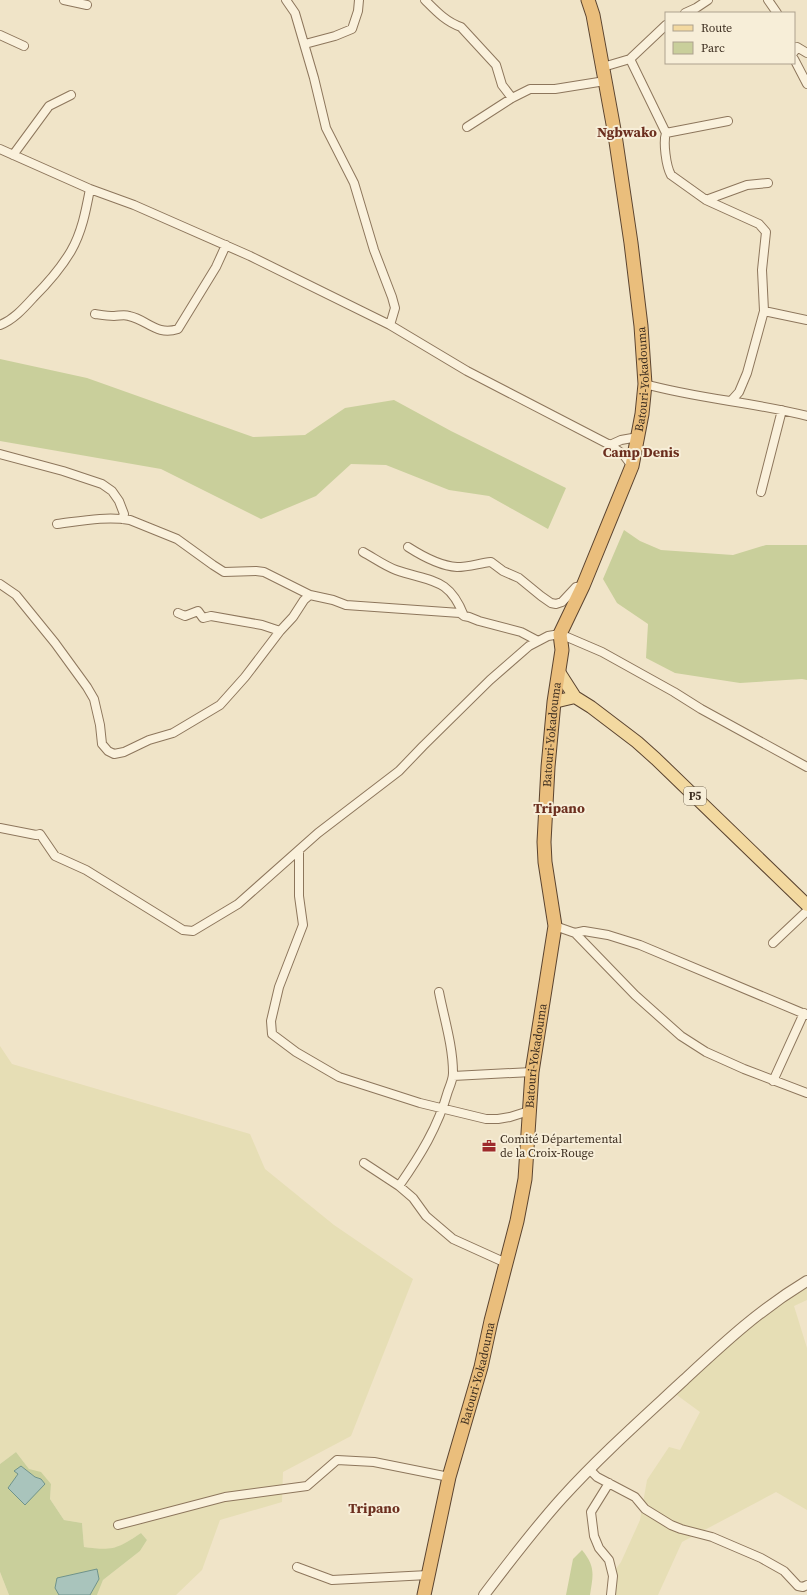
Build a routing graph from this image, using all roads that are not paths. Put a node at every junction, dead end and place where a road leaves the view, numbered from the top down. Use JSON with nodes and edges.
{"nodes":[{"id":1,"x":64,"y":0,"type":"edge"},
{"id":2,"x":286,"y":0,"type":"edge"},
{"id":3,"x":359,"y":0,"type":"edge"},
{"id":4,"x":425,"y":0,"type":"edge"},
{"id":5,"x":588,"y":0,"type":"edge"},
{"id":6,"x":708,"y":0,"type":"edge"},
{"id":7,"x":768,"y":0,"type":"edge"},
{"id":8,"x":87,"y":5,"type":"dead end"},
{"id":9,"x":687,"y":12,"type":"edge"},
{"id":10,"x":776,"y":12,"type":"edge"},
{"id":11,"x":665,"y":26,"type":"edge"},
{"id":12,"x":0,"y":35,"type":"edge"},
{"id":13,"x":305,"y":44,"type":"junction"},
{"id":14,"x":24,"y":46,"type":"dead end"},
{"id":15,"x":795,"y":47,"type":"edge"},
{"id":16,"x":807,"y":53,"type":"edge"},
{"id":17,"x":630,"y":59,"type":"junction"},
{"id":18,"x":795,"y":61,"type":"edge"},
{"id":19,"x":603,"y":66,"type":"junction"},
{"id":20,"x":605,"y":81,"type":"junction"},
{"id":21,"x":807,"y":84,"type":"edge"},
{"id":22,"x":71,"y":95,"type":"dead end"},
{"id":23,"x":512,"y":98,"type":"junction"},
{"id":24,"x":728,"y":121,"type":"dead end"},
{"id":25,"x":467,"y":127,"type":"dead end"},
{"id":26,"x":666,"y":133,"type":"junction"},
{"id":27,"x":0,"y":149,"type":"edge"},
{"id":28,"x":14,"y":155,"type":"junction"},
{"id":29,"x":768,"y":184,"type":"dead end"},
{"id":30,"x":90,"y":189,"type":"junction"},
{"id":31,"x":706,"y":200,"type":"junction"},
{"id":32,"x":226,"y":245,"type":"junction"},
{"id":33,"x":764,"y":311,"type":"junction"},
{"id":34,"x":96,"y":314,"type":"dead end"},
{"id":35,"x":807,"y":320,"type":"edge"},
{"id":36,"x":0,"y":325,"type":"edge"},
{"id":37,"x":390,"y":325,"type":"junction"},
{"id":38,"x":645,"y":384,"type":"junction"},
{"id":39,"x":739,"y":392,"type":"junction"},
{"id":40,"x":731,"y":401,"type":"junction"},
{"id":41,"x":742,"y":403,"type":"junction"},
{"id":42,"x":782,"y":410,"type":"junction"},
{"id":43,"x":807,"y":416,"type":"edge"},
{"id":44,"x":638,"y":437,"type":"junction"},
{"id":45,"x":610,"y":445,"type":"junction"},
{"id":46,"x":0,"y":454,"type":"edge"},
{"id":47,"x":632,"y":466,"type":"junction"},
{"id":48,"x":761,"y":492,"type":"dead end"},
{"id":49,"x":122,"y":519,"type":"junction"},
{"id":50,"x":57,"y":524,"type":"dead end"},
{"id":51,"x":408,"y":547,"type":"dead end"},
{"id":52,"x":363,"y":552,"type":"dead end"},
{"id":53,"x":0,"y":584,"type":"edge"},
{"id":54,"x":583,"y":586,"type":"junction"},
{"id":55,"x":310,"y":595,"type":"junction"},
{"id":56,"x":178,"y":614,"type":"dead end"},
{"id":57,"x":464,"y":616,"type":"junction"},
{"id":58,"x":280,"y":631,"type":"junction"},
{"id":59,"x":560,"y":634,"type":"junction"},
{"id":60,"x":538,"y":641,"type":"junction"},
{"id":61,"x":559,"y":672,"type":"junction"},
{"id":62,"x":575,"y":698,"type":"junction"},
{"id":63,"x":554,"y":702,"type":"junction"},
{"id":64,"x":807,"y":767,"type":"edge"},
{"id":65,"x":0,"y":828,"type":"edge"},
{"id":66,"x":299,"y":851,"type":"junction"},
{"id":67,"x":807,"y":904,"type":"edge"},
{"id":68,"x":807,"y":911,"type":"edge"},
{"id":69,"x":555,"y":926,"type":"junction"},
{"id":70,"x":575,"y":933,"type":"junction"},
{"id":71,"x":773,"y":943,"type":"dead end"},
{"id":72,"x":439,"y":992,"type":"dead end"},
{"id":73,"x":805,"y":1014,"type":"edge"},
{"id":74,"x":532,"y":1072,"type":"junction"},
{"id":75,"x":453,"y":1076,"type":"junction"},
{"id":76,"x":773,"y":1081,"type":"junction"},
{"id":77,"x":807,"y":1093,"type":"edge"},
{"id":78,"x":443,"y":1109,"type":"junction"},
{"id":79,"x":529,"y":1111,"type":"junction"},
{"id":80,"x":364,"y":1163,"type":"dead end"},
{"id":81,"x":399,"y":1186,"type":"junction"},
{"id":82,"x":506,"y":1263,"type":"junction"},
{"id":83,"x":807,"y":1281,"type":"edge"},
{"id":84,"x":590,"y":1470,"type":"junction"},
{"id":85,"x":449,"y":1477,"type":"junction"},
{"id":86,"x":609,"y":1483,"type":"junction"},
{"id":87,"x":118,"y":1525,"type":"dead end"},
{"id":88,"x":298,"y":1567,"type":"dead end"},
{"id":89,"x":428,"y":1575,"type":"junction"},
{"id":90,"x":807,"y":1585,"type":"edge"},
{"id":91,"x":424,"y":1595,"type":"edge"},
{"id":92,"x":484,"y":1595,"type":"edge"},
{"id":93,"x":611,"y":1595,"type":"edge"}],
"edges":[{"from":1,"to":8,"type":"street"},
{"from":2,"to":13,"type":"street"},
{"from":3,"to":13,"type":"street"},
{"from":4,"to":23,"type":"street"},
{"from":5,"to":19,"type":"highway","name":"Batouri-Yokadouma"},
{"from":6,"to":9,"type":"street"},
{"from":7,"to":10,"type":"street"},
{"from":11,"to":17,"type":"street"},
{"from":12,"to":14,"type":"street"},
{"from":13,"to":37,"type":"street"},
{"from":15,"to":16,"type":"street"},
{"from":17,"to":19,"type":"street"},
{"from":17,"to":26,"type":"street"},
{"from":18,"to":21,"type":"street"},
{"from":19,"to":20,"type":"highway","name":"Batouri-Yokadouma"},
{"from":20,"to":23,"type":"street"},
{"from":20,"to":38,"type":"highway","name":"Batouri-Yokadouma"},
{"from":22,"to":28,"type":"street"},
{"from":23,"to":25,"type":"street"},
{"from":24,"to":26,"type":"street"},
{"from":26,"to":31,"type":"street"},
{"from":27,"to":28,"type":"street"},
{"from":28,"to":30,"type":"street"},
{"from":29,"to":31,"type":"street"},
{"from":30,"to":32,"type":"street"},
{"from":30,"to":36,"type":"street"},
{"from":31,"to":33,"type":"street"},
{"from":32,"to":34,"type":"street"},
{"from":32,"to":37,"type":"street"},
{"from":33,"to":35,"type":"street"},
{"from":33,"to":39,"type":"street"},
{"from":37,"to":45,"type":"street"},
{"from":38,"to":40,"type":"street"},
{"from":38,"to":44,"type":"highway","name":"Batouri-Yokadouma"},
{"from":39,"to":40,"type":"street"},
{"from":39,"to":41,"type":"street"},
{"from":40,"to":41,"type":"street"},
{"from":41,"to":42,"type":"street"},
{"from":42,"to":43,"type":"street"},
{"from":42,"to":48,"type":"street"},
{"from":44,"to":45,"type":"street"},
{"from":44,"to":47,"type":"highway","name":"Batouri-Yokadouma"},
{"from":45,"to":47,"type":"street"},
{"from":46,"to":49,"type":"street"},
{"from":47,"to":54,"type":"highway","name":"Batouri-Yokadouma"},
{"from":49,"to":50,"type":"street"},
{"from":49,"to":55,"type":"street"},
{"from":51,"to":54,"type":"street"},
{"from":52,"to":57,"type":"street"},
{"from":53,"to":58,"type":"street"},
{"from":54,"to":59,"type":"highway","name":"Batouri-Yokadouma"},
{"from":55,"to":57,"type":"street"},
{"from":55,"to":58,"type":"street"},
{"from":56,"to":58,"type":"street"},
{"from":57,"to":60,"type":"street"},
{"from":59,"to":60,"type":"street"},
{"from":59,"to":61,"type":"highway","name":"Batouri-Yokadouma"},
{"from":59,"to":64,"type":"street"},
{"from":60,"to":66,"type":"street"},
{"from":61,"to":62,"type":"main road","number":"P5"},
{"from":61,"to":63,"type":"highway","name":"Batouri-Yokadouma"},
{"from":62,"to":63,"type":"main road"},
{"from":62,"to":67,"type":"main road","number":"P5"},
{"from":63,"to":69,"type":"highway","name":"Batouri-Yokadouma"},
{"from":65,"to":66,"type":"street"},
{"from":66,"to":78,"type":"street"},
{"from":68,"to":71,"type":"street"},
{"from":69,"to":70,"type":"street"},
{"from":69,"to":74,"type":"highway","name":"Batouri-Yokadouma"},
{"from":70,"to":73,"type":"street"},
{"from":70,"to":76,"type":"street"},
{"from":72,"to":75,"type":"street"},
{"from":73,"to":76,"type":"street"},
{"from":74,"to":75,"type":"street"},
{"from":74,"to":79,"type":"highway","name":"Batouri-Yokadouma"},
{"from":75,"to":78,"type":"street"},
{"from":76,"to":77,"type":"street"},
{"from":78,"to":79,"type":"street"},
{"from":78,"to":81,"type":"street"},
{"from":79,"to":82,"type":"highway","name":"Batouri-Yokadouma"},
{"from":80,"to":81,"type":"street"},
{"from":81,"to":82,"type":"street"},
{"from":82,"to":85,"type":"highway","name":"Batouri-Yokadouma"},
{"from":83,"to":84,"type":"street"},
{"from":84,"to":86,"type":"street"},
{"from":84,"to":92,"type":"street"},
{"from":85,"to":87,"type":"street"},
{"from":85,"to":89,"type":"highway","name":"Batouri-Yokadouma"},
{"from":86,"to":90,"type":"street"},
{"from":86,"to":93,"type":"street"},
{"from":88,"to":89,"type":"street"},
{"from":89,"to":91,"type":"highway","name":"Batouri-Yokadouma"}]}
